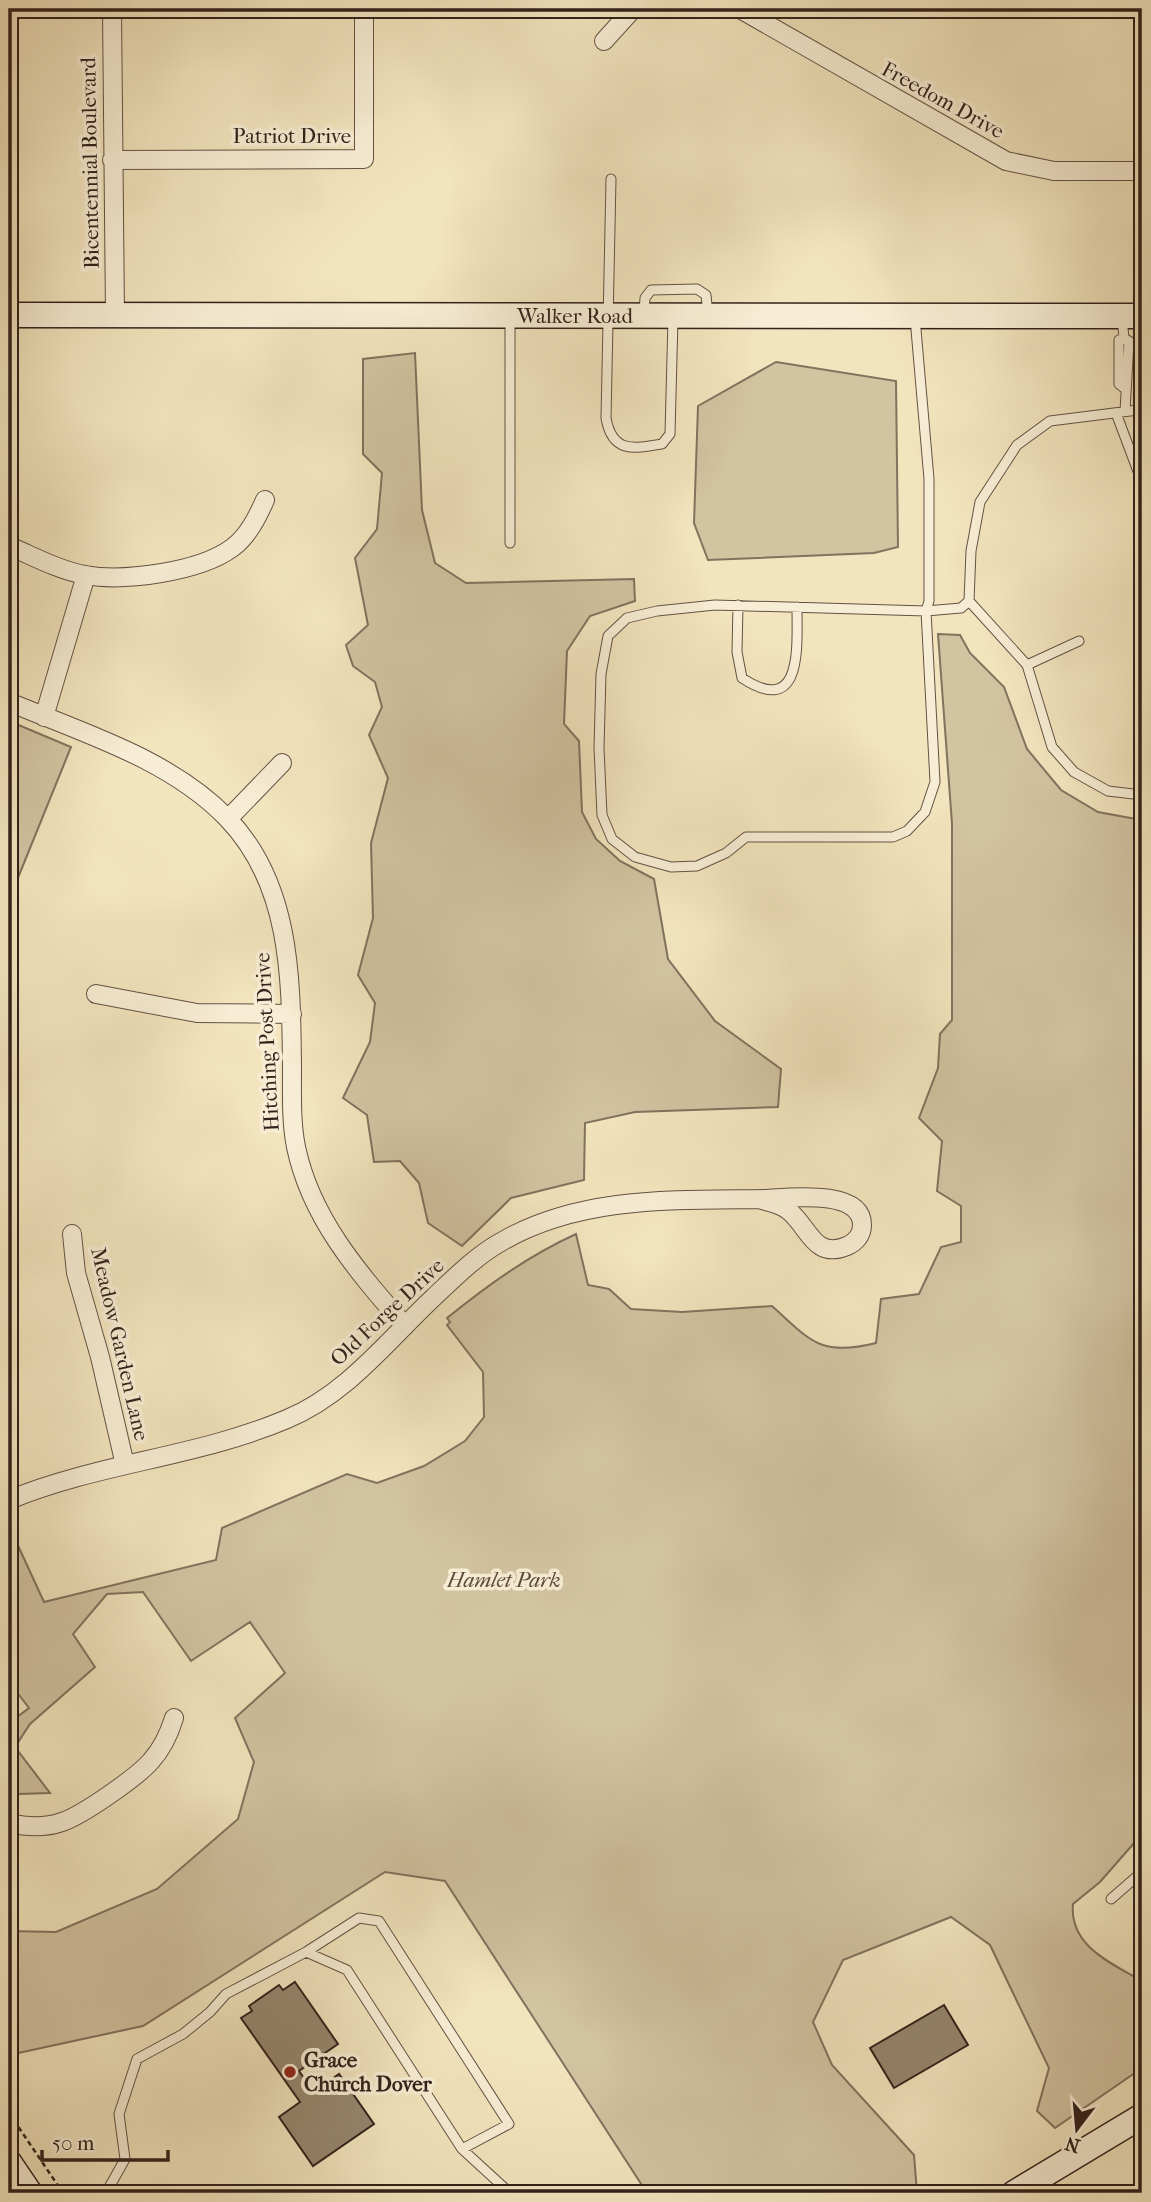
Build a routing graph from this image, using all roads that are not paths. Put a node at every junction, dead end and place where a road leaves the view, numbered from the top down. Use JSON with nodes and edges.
{"nodes":[{"id":1,"x":112,"y":9,"type":"edge"},
{"id":2,"x":364,"y":9,"type":"edge"},
{"id":3,"x":633,"y":9,"type":"edge"},
{"id":4,"x":740,"y":9,"type":"edge"},
{"id":5,"x":604,"y":41,"type":"dead end"},
{"id":6,"x":112,"y":160,"type":"junction"},
{"id":7,"x":1142,"y":172,"type":"edge"},
{"id":8,"x":611,"y":179,"type":"dead end"},
{"id":9,"x":9,"y":315,"type":"edge"},
{"id":10,"x":114,"y":316,"type":"junction"},
{"id":11,"x":510,"y":316,"type":"junction"},
{"id":12,"x":607,"y":316,"type":"junction"},
{"id":13,"x":643,"y":316,"type":"junction"},
{"id":14,"x":673,"y":316,"type":"junction"},
{"id":15,"x":708,"y":316,"type":"junction"},
{"id":16,"x":915,"y":316,"type":"junction"},
{"id":17,"x":1129,"y":323,"type":"edge"},
{"id":18,"x":1120,"y":412,"type":"junction"},
{"id":19,"x":1142,"y":415,"type":"edge"},
{"id":20,"x":1142,"y":482,"type":"edge"},
{"id":21,"x":265,"y":500,"type":"dead end"},
{"id":22,"x":510,"y":544,"type":"dead end"},
{"id":23,"x":9,"y":546,"type":"edge"},
{"id":24,"x":86,"y":575,"type":"junction"},
{"id":25,"x":969,"y":601,"type":"junction"},
{"id":26,"x":738,"y":606,"type":"junction"},
{"id":27,"x":797,"y":607,"type":"junction"},
{"id":28,"x":926,"y":611,"type":"junction"},
{"id":29,"x":1079,"y":641,"type":"dead end"},
{"id":30,"x":1027,"y":665,"type":"junction"},
{"id":31,"x":9,"y":702,"type":"edge"},
{"id":32,"x":44,"y":717,"type":"junction"},
{"id":33,"x":282,"y":763,"type":"dead end"},
{"id":34,"x":1142,"y":795,"type":"edge"},
{"id":35,"x":228,"y":819,"type":"junction"},
{"id":36,"x":96,"y":994,"type":"dead end"},
{"id":37,"x":292,"y":1014,"type":"junction"},
{"id":38,"x":758,"y":1199,"type":"junction"},
{"id":39,"x":72,"y":1234,"type":"dead end"},
{"id":40,"x":405,"y":1326,"type":"junction"},
{"id":41,"x":125,"y":1465,"type":"junction"},
{"id":42,"x":9,"y":1500,"type":"edge"},
{"id":43,"x":174,"y":1718,"type":"dead end"},
{"id":44,"x":9,"y":1823,"type":"edge"},
{"id":45,"x":1142,"y":1872,"type":"edge"},
{"id":46,"x":1111,"y":1899,"type":"dead end"},
{"id":47,"x":306,"y":1952,"type":"junction"},
{"id":48,"x":1142,"y":2116,"type":"edge"},
{"id":49,"x":462,"y":2149,"type":"junction"},
{"id":50,"x":9,"y":2162,"type":"edge"},
{"id":51,"x":30,"y":2193,"type":"edge"},
{"id":52,"x":106,"y":2193,"type":"edge"},
{"id":53,"x":510,"y":2193,"type":"edge"},
{"id":54,"x":1014,"y":2193,"type":"edge"}],
"edges":[{"from":1,"to":6,"type":"street","name":"Bicentennial Boulevard"},
{"from":2,"to":6,"type":"street","name":"Patriot Drive"},
{"from":3,"to":5,"type":"street"},
{"from":4,"to":7,"type":"street","name":"Freedom Drive"},
{"from":6,"to":10,"type":"street","name":"Bicentennial Boulevard"},
{"from":8,"to":12,"type":"lane"},
{"from":9,"to":10,"type":"street","name":"Walker Road"},
{"from":10,"to":11,"type":"street","name":"Walker Road"},
{"from":11,"to":12,"type":"street","name":"Walker Road"},
{"from":11,"to":22,"type":"lane"},
{"from":12,"to":13,"type":"street","name":"Walker Road"},
{"from":12,"to":14,"type":"lane"},
{"from":13,"to":14,"type":"street","name":"Walker Road"},
{"from":13,"to":15,"type":"lane"},
{"from":14,"to":15,"type":"street","name":"Walker Road"},
{"from":15,"to":16,"type":"street","name":"Walker Road"},
{"from":16,"to":17,"type":"street","name":"Walker Road"},
{"from":16,"to":28,"type":"lane"},
{"from":17,"to":18,"type":"lane"},
{"from":18,"to":19,"type":"lane"},
{"from":18,"to":20,"type":"lane"},
{"from":18,"to":25,"type":"lane"},
{"from":21,"to":24,"type":"street"},
{"from":23,"to":24,"type":"street"},
{"from":24,"to":32,"type":"street"},
{"from":25,"to":28,"type":"lane"},
{"from":25,"to":30,"type":"lane"},
{"from":26,"to":27,"type":"lane"},
{"from":26,"to":27,"type":"lane"},
{"from":26,"to":28,"type":"lane"},
{"from":27,"to":28,"type":"lane"},
{"from":29,"to":30,"type":"lane"},
{"from":30,"to":34,"type":"lane"},
{"from":31,"to":32,"type":"street","name":"Hitching Post Drive"},
{"from":32,"to":35,"type":"street","name":"Hitching Post Drive"},
{"from":33,"to":35,"type":"street"},
{"from":35,"to":37,"type":"street","name":"Hitching Post Drive"},
{"from":36,"to":37,"type":"street"},
{"from":37,"to":40,"type":"street","name":"Hitching Post Drive"},
{"from":38,"to":38,"type":"street","name":"Old Forge Drive"},
{"from":38,"to":40,"type":"street","name":"Old Forge Drive"},
{"from":39,"to":41,"type":"street","name":"Meadow Garden Lane"},
{"from":40,"to":41,"type":"street","name":"Old Forge Drive"},
{"from":41,"to":42,"type":"street","name":"Old Forge Drive"},
{"from":43,"to":44,"type":"street"},
{"from":45,"to":46,"type":"lane"},
{"from":47,"to":49,"type":"lane"},
{"from":47,"to":49,"type":"lane"},
{"from":47,"to":52,"type":"lane"},
{"from":48,"to":54,"type":"street"},
{"from":49,"to":53,"type":"lane"},
{"from":50,"to":51,"type":"street"}]}
